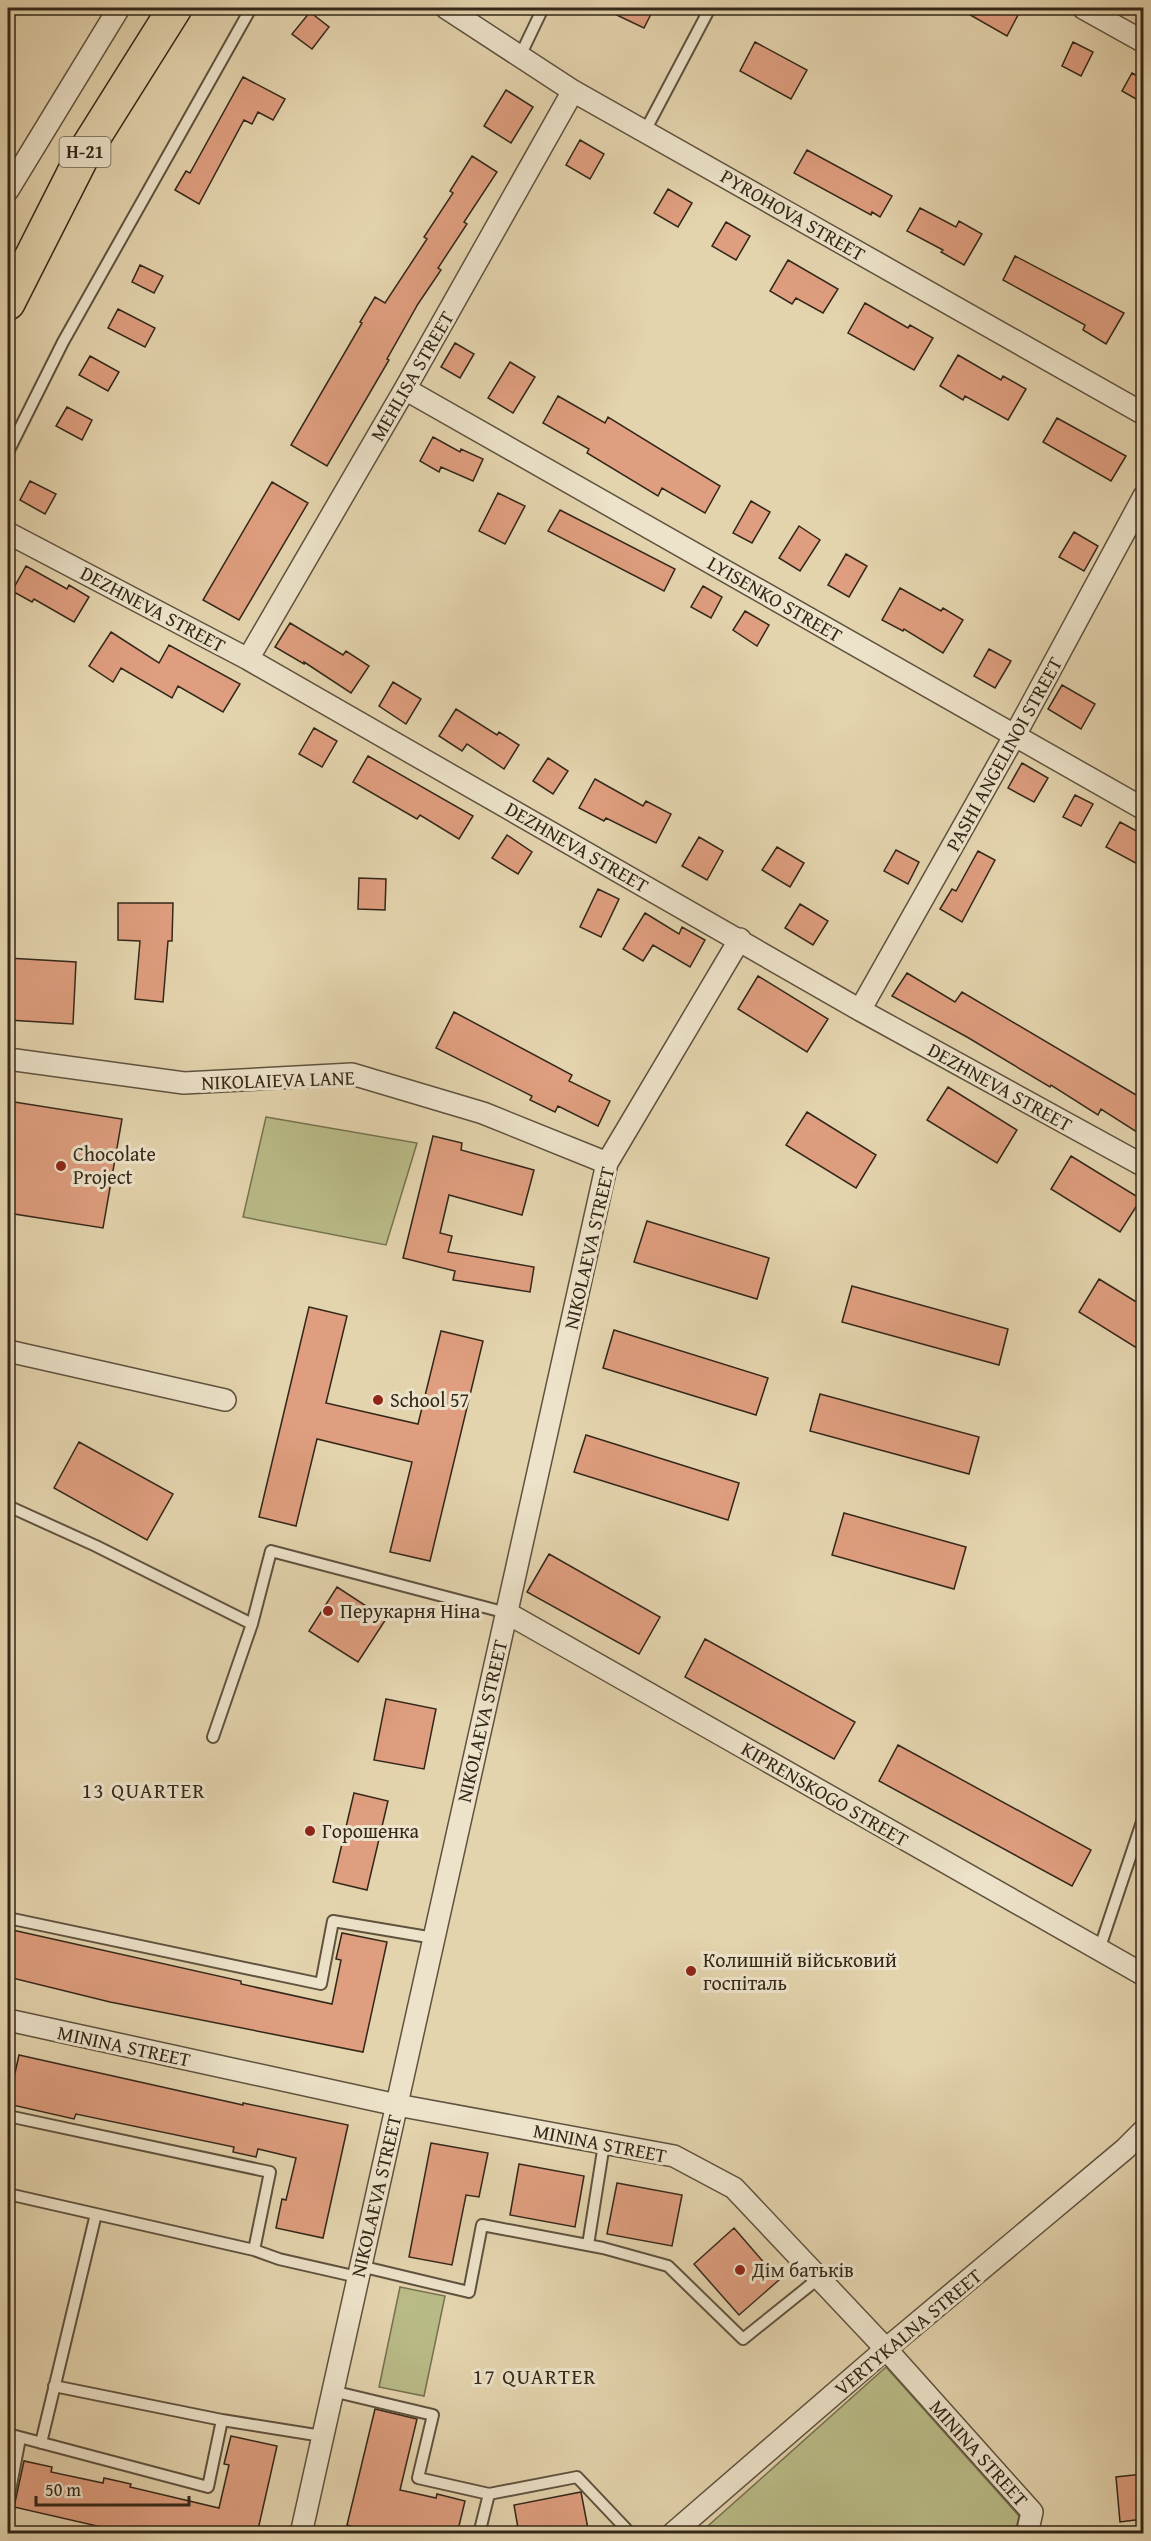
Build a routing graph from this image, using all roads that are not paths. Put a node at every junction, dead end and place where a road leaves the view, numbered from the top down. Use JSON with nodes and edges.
{"nodes":[{"id":1,"x":118,"y":8,"type":"edge"},
{"id":2,"x":175,"y":8,"type":"edge"},
{"id":3,"x":251,"y":8,"type":"edge"},
{"id":4,"x":446,"y":8,"type":"edge"},
{"id":5,"x":543,"y":8,"type":"edge"},
{"id":6,"x":710,"y":8,"type":"edge"},
{"id":7,"x":1083,"y":8,"type":"edge"},
{"id":8,"x":1143,"y":42,"type":"edge"},
{"id":9,"x":520,"y":56,"type":"junction"},
{"id":10,"x":573,"y":91,"type":"junction"},
{"id":11,"x":645,"y":131,"type":"junction"},
{"id":12,"x":8,"y":190,"type":"edge"},
{"id":13,"x":8,"y":303,"type":"edge"},
{"id":14,"x":405,"y":389,"type":"junction"},
{"id":15,"x":1143,"y":414,"type":"edge"},
{"id":16,"x":8,"y":452,"type":"edge"},
{"id":17,"x":1143,"y":495,"type":"edge"},
{"id":18,"x":8,"y":533,"type":"edge"},
{"id":19,"x":248,"y":659,"type":"junction"},
{"id":20,"x":1015,"y":735,"type":"junction"},
{"id":21,"x":1143,"y":809,"type":"edge"},
{"id":22,"x":740,"y":939,"type":"junction"},
{"id":23,"x":860,"y":1010,"type":"junction"},
{"id":24,"x":8,"y":1059,"type":"edge"},
{"id":25,"x":607,"y":1163,"type":"junction"},
{"id":26,"x":1143,"y":1166,"type":"edge"},
{"id":27,"x":8,"y":1351,"type":"edge"},
{"id":28,"x":225,"y":1400,"type":"dead end"},
{"id":29,"x":8,"y":1506,"type":"edge"},
{"id":30,"x":507,"y":1613,"type":"junction"},
{"id":31,"x":252,"y":1624,"type":"junction"},
{"id":32,"x":213,"y":1737,"type":"dead end"},
{"id":33,"x":1143,"y":1816,"type":"edge"},
{"id":34,"x":8,"y":1918,"type":"edge"},
{"id":35,"x":434,"y":1938,"type":"junction"},
{"id":36,"x":1099,"y":1950,"type":"junction"},
{"id":37,"x":1143,"y":1975,"type":"edge"},
{"id":38,"x":8,"y":2020,"type":"edge"},
{"id":39,"x":397,"y":2105,"type":"junction"},
{"id":40,"x":8,"y":2116,"type":"edge"},
{"id":41,"x":1143,"y":2130,"type":"edge"},
{"id":42,"x":604,"y":2144,"type":"junction"},
{"id":43,"x":8,"y":2194,"type":"edge"},
{"id":44,"x":96,"y":2214,"type":"junction"},
{"id":45,"x":588,"y":2246,"type":"junction"},
{"id":46,"x":254,"y":2250,"type":"junction"},
{"id":47,"x":359,"y":2272,"type":"junction"},
{"id":48,"x":819,"y":2278,"type":"junction"},
{"id":49,"x":886,"y":2349,"type":"junction"},
{"id":50,"x":54,"y":2386,"type":"junction"},
{"id":51,"x":332,"y":2391,"type":"junction"},
{"id":52,"x":222,"y":2420,"type":"junction"},
{"id":53,"x":8,"y":2434,"type":"edge"},
{"id":54,"x":322,"y":2436,"type":"junction"},
{"id":55,"x":20,"y":2438,"type":"junction"},
{"id":56,"x":40,"y":2443,"type":"junction"},
{"id":57,"x":489,"y":2494,"type":"junction"},
{"id":58,"x":8,"y":2501,"type":"edge"},
{"id":59,"x":301,"y":2534,"type":"edge"},
{"id":60,"x":479,"y":2534,"type":"edge"},
{"id":61,"x":632,"y":2534,"type":"edge"},
{"id":62,"x":672,"y":2534,"type":"edge"},
{"id":63,"x":1027,"y":2534,"type":"edge"}],
"edges":[{"from":1,"to":12,"type":"street"},
{"from":2,"to":13,"type":"main road","number":"Н-21"},
{"from":3,"to":16,"type":"lane"},
{"from":4,"to":9,"type":"street","name":"PYROHOVA STREET"},
{"from":5,"to":9,"type":"lane"},
{"from":6,"to":11,"type":"lane"},
{"from":7,"to":8,"type":"street"},
{"from":9,"to":10,"type":"street","name":"PYROHOVA STREET"},
{"from":10,"to":11,"type":"street","name":"PYROHOVA STREET"},
{"from":10,"to":14,"type":"street","name":"MEHLISA STREET"},
{"from":11,"to":15,"type":"street","name":"PYROHOVA STREET"},
{"from":14,"to":19,"type":"street","name":"MEHLISA STREET"},
{"from":14,"to":20,"type":"street","name":"LYISENKO STREET"},
{"from":17,"to":20,"type":"street","name":"PASHI ANGELINOI STREET"},
{"from":18,"to":19,"type":"street","name":"DEZHNEVA STREET"},
{"from":19,"to":22,"type":"street","name":"DEZHNEVA STREET"},
{"from":20,"to":21,"type":"street","name":"LYISENKO STREET"},
{"from":20,"to":23,"type":"street","name":"PASHI ANGELINOI STREET"},
{"from":22,"to":23,"type":"street","name":"DEZHNEVA STREET"},
{"from":22,"to":25,"type":"street","name":"NIKOLAEVA STREET"},
{"from":23,"to":26,"type":"street","name":"DEZHNEVA STREET"},
{"from":24,"to":25,"type":"street","name":"NIKOLAIEVA LANE"},
{"from":25,"to":30,"type":"street","name":"NIKOLAEVA STREET"},
{"from":27,"to":28,"type":"street"},
{"from":29,"to":31,"type":"lane"},
{"from":30,"to":31,"type":"lane"},
{"from":30,"to":35,"type":"street","name":"NIKOLAEVA STREET"},
{"from":30,"to":36,"type":"street","name":"KIPRENSKOGO STREET"},
{"from":31,"to":32,"type":"lane"},
{"from":33,"to":36,"type":"lane"},
{"from":34,"to":35,"type":"lane"},
{"from":35,"to":39,"type":"street","name":"NIKOLAEVA STREET"},
{"from":36,"to":37,"type":"street","name":"KIPRENSKOGO STREET"},
{"from":38,"to":39,"type":"street","name":"MININA STREET"},
{"from":39,"to":42,"type":"street","name":"MININA STREET"},
{"from":39,"to":47,"type":"street","name":"NIKOLAEVA STREET"},
{"from":40,"to":46,"type":"lane"},
{"from":41,"to":49,"type":"street","name":"VERTYKALNA STREET"},
{"from":42,"to":45,"type":"lane"},
{"from":42,"to":48,"type":"street","name":"MININA STREET"},
{"from":43,"to":44,"type":"lane"},
{"from":44,"to":46,"type":"lane"},
{"from":44,"to":50,"type":"lane"},
{"from":45,"to":47,"type":"lane"},
{"from":45,"to":48,"type":"lane"},
{"from":46,"to":47,"type":"lane"},
{"from":47,"to":51,"type":"street","name":"NIKOLAEVA STREET"},
{"from":48,"to":49,"type":"street","name":"MININA STREET"},
{"from":49,"to":62,"type":"street","name":"VERTYKALNA STREET"},
{"from":49,"to":63,"type":"street","name":"MININA STREET"},
{"from":50,"to":52,"type":"lane"},
{"from":50,"to":56,"type":"lane"},
{"from":51,"to":54,"type":"street","name":"NIKOLAEVA STREET"},
{"from":51,"to":57,"type":"lane"},
{"from":52,"to":54,"type":"lane"},
{"from":52,"to":56,"type":"lane"},
{"from":53,"to":55,"type":"lane"},
{"from":54,"to":59,"type":"street","name":"NIKOLAEVA STREET"},
{"from":55,"to":56,"type":"lane"},
{"from":55,"to":58,"type":"lane"},
{"from":57,"to":60,"type":"lane"},
{"from":57,"to":61,"type":"lane"}]}
